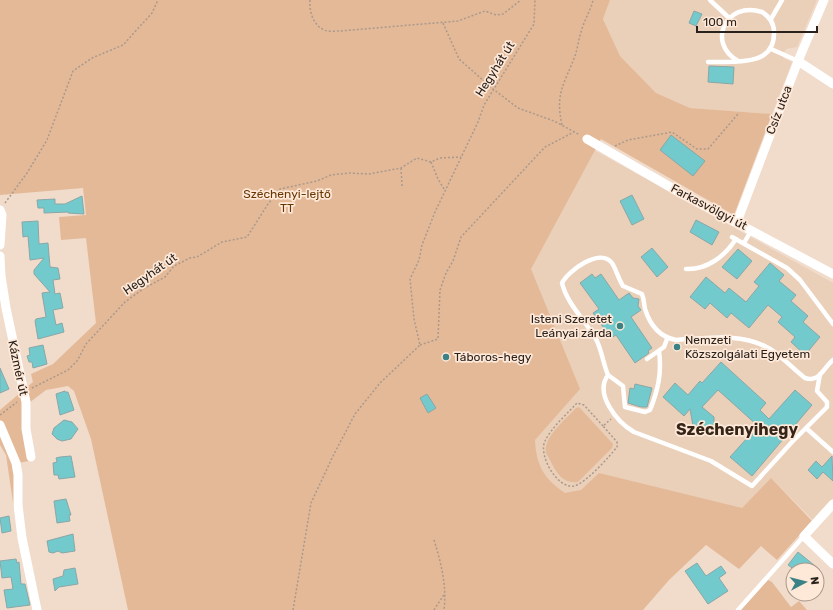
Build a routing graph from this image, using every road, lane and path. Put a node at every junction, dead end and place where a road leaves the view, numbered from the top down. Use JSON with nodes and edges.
{"nodes":[{"id":1,"x":158,"y":0,"type":"edge"},
{"id":2,"x":310,"y":0,"type":"edge"},
{"id":3,"x":521,"y":0,"type":"edge"},
{"id":4,"x":535,"y":0,"type":"edge"},
{"id":5,"x":593,"y":0,"type":"edge"},
{"id":6,"x":711,"y":0,"type":"edge"},
{"id":7,"x":782,"y":0,"type":"edge"},
{"id":8,"x":824,"y":0,"type":"edge"},
{"id":9,"x":727,"y":16,"type":"junction"},
{"id":10,"x":771,"y":19,"type":"junction"},
{"id":11,"x":443,"y":23,"type":"junction"},
{"id":12,"x":771,"y":49,"type":"junction"},
{"id":13,"x":738,"y":61,"type":"junction"},
{"id":14,"x":798,"y":61,"type":"junction"},
{"id":15,"x":708,"y":62,"type":"dead end"},
{"id":16,"x":833,"y":84,"type":"edge"},
{"id":17,"x":493,"y":89,"type":"junction"},
{"id":18,"x":738,"y":114,"type":"dead end"},
{"id":19,"x":562,"y":125,"type":"junction"},
{"id":20,"x":574,"y":132,"type":"junction"},
{"id":21,"x":587,"y":139,"type":"joint"},
{"id":22,"x":606,"y":150,"type":"junction"},
{"id":23,"x":461,"y":157,"type":"junction"},
{"id":24,"x":431,"y":162,"type":"junction"},
{"id":25,"x":401,"y":168,"type":"junction"},
{"id":26,"x":402,"y":186,"type":"dead end"},
{"id":27,"x":444,"y":189,"type":"junction"},
{"id":28,"x":1,"y":209,"type":"edge"},
{"id":29,"x":737,"y":222,"type":"junction"},
{"id":30,"x":752,"y":230,"type":"junction"},
{"id":31,"x":744,"y":243,"type":"junction"},
{"id":32,"x":0,"y":245,"type":"edge"},
{"id":33,"x":0,"y":256,"type":"edge"},
{"id":34,"x":686,"y":269,"type":"dead end"},
{"id":35,"x":833,"y":274,"type":"edge"},
{"id":36,"x":833,"y":324,"type":"edge"},
{"id":37,"x":667,"y":338,"type":"junction"},
{"id":38,"x":420,"y":345,"type":"junction"},
{"id":39,"x":659,"y":351,"type":"junction"},
{"id":40,"x":647,"y":359,"type":"dead end"},
{"id":41,"x":833,"y":360,"type":"edge"},
{"id":42,"x":820,"y":374,"type":"junction"},
{"id":43,"x":608,"y":375,"type":"junction"},
{"id":44,"x":28,"y":389,"type":"junction"},
{"id":45,"x":0,"y":415,"type":"edge"},
{"id":46,"x":616,"y":415,"type":"junction"},
{"id":47,"x":0,"y":425,"type":"edge"},
{"id":48,"x":603,"y":426,"type":"junction"},
{"id":49,"x":806,"y":428,"type":"junction"},
{"id":50,"x":833,"y":452,"type":"edge"},
{"id":51,"x":31,"y":457,"type":"dead end"},
{"id":52,"x":833,"y":504,"type":"edge"},
{"id":53,"x":804,"y":536,"type":"junction"},
{"id":54,"x":434,"y":540,"type":"dead end"},
{"id":55,"x":833,"y":564,"type":"edge"},
{"id":56,"x":446,"y":591,"type":"junction"},
{"id":57,"x":37,"y":610,"type":"edge"},
{"id":58,"x":292,"y":610,"type":"edge"},
{"id":59,"x":434,"y":610,"type":"edge"},
{"id":60,"x":444,"y":610,"type":"edge"},
{"id":61,"x":738,"y":610,"type":"edge"}],
"edges":[{"from":1,"to":28,"type":"path"},
{"from":2,"to":11,"type":"path"},
{"from":3,"to":11,"type":"path"},
{"from":4,"to":17,"type":"path","name":"Hegyhát út"},
{"from":5,"to":19,"type":"path"},
{"from":6,"to":9,"type":"lane"},
{"from":7,"to":10,"type":"lane"},
{"from":8,"to":14,"type":"street","name":"Csíz utca"},
{"from":9,"to":10,"type":"lane"},
{"from":9,"to":13,"type":"lane"},
{"from":10,"to":12,"type":"lane"},
{"from":11,"to":17,"type":"path"},
{"from":12,"to":13,"type":"lane"},
{"from":12,"to":14,"type":"lane"},
{"from":13,"to":15,"type":"lane"},
{"from":14,"to":16,"type":"street"},
{"from":14,"to":29,"type":"street","name":"Csíz utca"},
{"from":17,"to":19,"type":"path"},
{"from":17,"to":23,"type":"path","name":"Hegyhát út"},
{"from":18,"to":22,"type":"path"},
{"from":19,"to":20,"type":"path"},
{"from":20,"to":21,"type":"path"},
{"from":20,"to":38,"type":"path"},
{"from":21,"to":22,"type":"street","name":"Farkasvölgyi út"},
{"from":22,"to":29,"type":"street","name":"Farkasvölgyi út"},
{"from":23,"to":24,"type":"path","name":"Hegyhát út"},
{"from":23,"to":27,"type":"path"},
{"from":24,"to":25,"type":"path","name":"Hegyhát út"},
{"from":24,"to":27,"type":"path"},
{"from":25,"to":26,"type":"path"},
{"from":25,"to":44,"type":"path","name":"Hegyhát út"},
{"from":27,"to":38,"type":"path"},
{"from":28,"to":32,"type":"street"},
{"from":29,"to":30,"type":"street","name":"Farkasvölgyi út"},
{"from":30,"to":31,"type":"lane"},
{"from":30,"to":35,"type":"street","name":"Farkasvölgyi út"},
{"from":31,"to":34,"type":"lane"},
{"from":31,"to":36,"type":"lane"},
{"from":33,"to":44,"type":"street","name":"Kázmér út"},
{"from":37,"to":39,"type":"lane"},
{"from":37,"to":42,"type":"lane"},
{"from":37,"to":43,"type":"lane"},
{"from":38,"to":58,"type":"path"},
{"from":39,"to":40,"type":"lane"},
{"from":39,"to":43,"type":"lane"},
{"from":41,"to":42,"type":"lane"},
{"from":42,"to":49,"type":"lane"},
{"from":43,"to":46,"type":"lane"},
{"from":44,"to":45,"type":"path"},
{"from":44,"to":51,"type":"street","name":"Kázmér út"},
{"from":46,"to":48,"type":"path"},
{"from":46,"to":49,"type":"lane"},
{"from":47,"to":57,"type":"street"},
{"from":48,"to":48,"type":"path"},
{"from":49,"to":50,"type":"lane"},
{"from":52,"to":53,"type":"street"},
{"from":53,"to":55,"type":"street"},
{"from":53,"to":61,"type":"lane"},
{"from":54,"to":56,"type":"path"},
{"from":56,"to":59,"type":"path"},
{"from":56,"to":60,"type":"path"}]}
